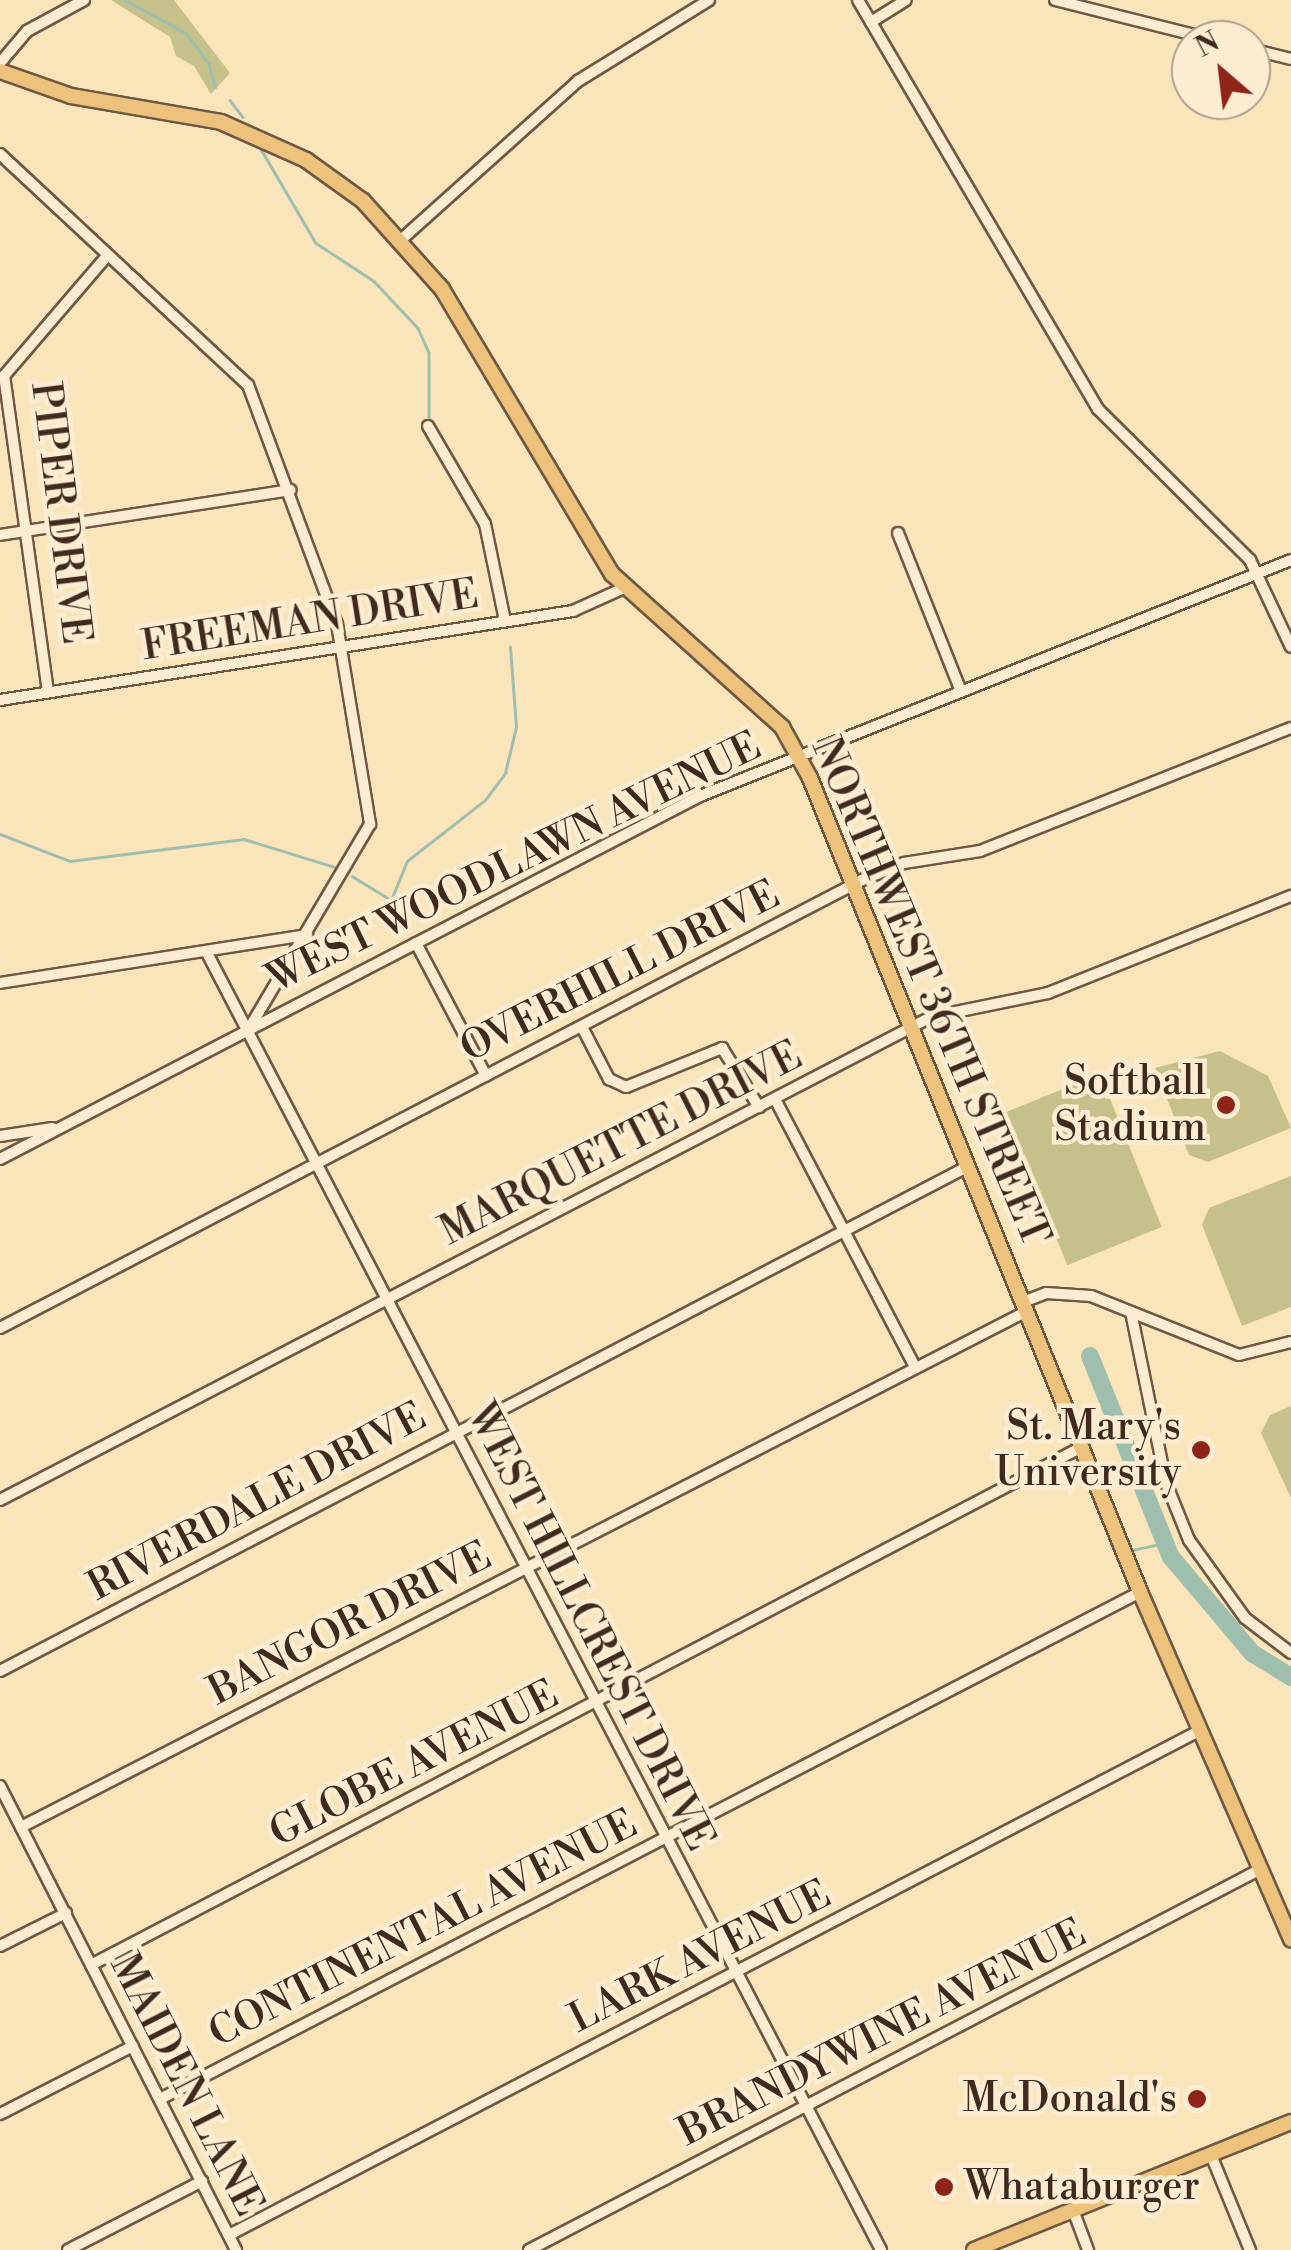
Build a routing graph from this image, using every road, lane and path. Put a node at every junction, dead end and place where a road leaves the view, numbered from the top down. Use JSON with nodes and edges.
{"nodes":[{"id":1,"x":84,"y":0,"type":"edge"},
{"id":2,"x":710,"y":0,"type":"edge"},
{"id":3,"x":858,"y":0,"type":"edge"},
{"id":4,"x":906,"y":0,"type":"edge"},
{"id":5,"x":1055,"y":0,"type":"edge"},
{"id":6,"x":871,"y":22,"type":"junction"},
{"id":7,"x":1171,"y":29,"type":"edge"},
{"id":8,"x":0,"y":63,"type":"edge"},
{"id":9,"x":0,"y":71,"type":"edge"},
{"id":10,"x":0,"y":154,"type":"edge"},
{"id":11,"x":402,"y":238,"type":"junction"},
{"id":12,"x":106,"y":256,"type":"junction"},
{"id":13,"x":2,"y":375,"type":"edge"},
{"id":14,"x":428,"y":426,"type":"dead end"},
{"id":15,"x":291,"y":490,"type":"junction"},
{"id":16,"x":28,"y":531,"type":"junction"},
{"id":17,"x":898,"y":533,"type":"dead end"},
{"id":18,"x":0,"y":536,"type":"edge"},
{"id":19,"x":1291,"y":560,"type":"edge"},
{"id":20,"x":1259,"y":573,"type":"junction"},
{"id":21,"x":624,"y":588,"type":"junction"},
{"id":22,"x":504,"y":621,"type":"junction"},
{"id":23,"x":1291,"y":647,"type":"edge"},
{"id":24,"x":343,"y":648,"type":"junction"},
{"id":25,"x":961,"y":691,"type":"junction"},
{"id":26,"x":48,"y":692,"type":"junction"},
{"id":27,"x":0,"y":700,"type":"edge"},
{"id":28,"x":1291,"y":728,"type":"edge"},
{"id":29,"x":798,"y":756,"type":"junction"},
{"id":30,"x":853,"y":885,"type":"junction"},
{"id":31,"x":1291,"y":896,"type":"edge"},
{"id":32,"x":307,"y":936,"type":"junction"},
{"id":33,"x":416,"y":943,"type":"junction"},
{"id":34,"x":206,"y":951,"type":"junction"},
{"id":35,"x":0,"y":983,"type":"edge"},
{"id":36,"x":582,"y":1027,"type":"junction"},
{"id":37,"x":910,"y":1027,"type":"junction"},
{"id":38,"x":248,"y":1030,"type":"junction"},
{"id":39,"x":486,"y":1076,"type":"junction"},
{"id":40,"x":776,"y":1098,"type":"junction"},
{"id":41,"x":758,"y":1107,"type":"junction"},
{"id":42,"x":63,"y":1126,"type":"junction"},
{"id":43,"x":0,"y":1136,"type":"edge"},
{"id":44,"x":0,"y":1159,"type":"edge"},
{"id":45,"x":316,"y":1164,"type":"junction"},
{"id":46,"x":969,"y":1166,"type":"junction"},
{"id":47,"x":846,"y":1232,"type":"junction"},
{"id":48,"x":388,"y":1298,"type":"junction"},
{"id":49,"x":1025,"y":1306,"type":"junction"},
{"id":50,"x":1132,"y":1312,"type":"junction"},
{"id":51,"x":0,"y":1328,"type":"edge"},
{"id":52,"x":1291,"y":1342,"type":"edge"},
{"id":53,"x":915,"y":1367,"type":"junction"},
{"id":54,"x":455,"y":1432,"type":"junction"},
{"id":55,"x":1082,"y":1447,"type":"junction"},
{"id":56,"x":0,"y":1500,"type":"edge"},
{"id":57,"x":524,"y":1568,"type":"junction"},
{"id":58,"x":1140,"y":1592,"type":"junction"},
{"id":59,"x":1291,"y":1653,"type":"edge"},
{"id":60,"x":0,"y":1671,"type":"edge"},
{"id":61,"x":595,"y":1704,"type":"junction"},
{"id":62,"x":1199,"y":1731,"type":"junction"},
{"id":63,"x":0,"y":1786,"type":"edge"},
{"id":64,"x":21,"y":1827,"type":"junction"},
{"id":65,"x":664,"y":1837,"type":"junction"},
{"id":66,"x":1262,"y":1869,"type":"junction"},
{"id":67,"x":66,"y":1913,"type":"junction"},
{"id":68,"x":1291,"y":1940,"type":"edge"},
{"id":69,"x":0,"y":1946,"type":"edge"},
{"id":70,"x":91,"y":1965,"type":"junction"},
{"id":71,"x":735,"y":1973,"type":"junction"},
{"id":72,"x":133,"y":2046,"type":"junction"},
{"id":73,"x":160,"y":2099,"type":"junction"},
{"id":74,"x":806,"y":2106,"type":"junction"},
{"id":75,"x":0,"y":2114,"type":"edge"},
{"id":76,"x":1291,"y":2122,"type":"edge"},
{"id":77,"x":1211,"y":2155,"type":"junction"},
{"id":78,"x":202,"y":2181,"type":"junction"},
{"id":79,"x":1072,"y":2210,"type":"junction"},
{"id":80,"x":228,"y":2235,"type":"junction"},
{"id":81,"x":68,"y":2250,"type":"edge"},
{"id":82,"x":236,"y":2250,"type":"edge"},
{"id":83,"x":529,"y":2250,"type":"edge"},
{"id":84,"x":880,"y":2250,"type":"edge"},
{"id":85,"x":974,"y":2250,"type":"edge"},
{"id":86,"x":1088,"y":2250,"type":"edge"},
{"id":87,"x":1250,"y":2250,"type":"edge"}],
"edges":[{"from":1,"to":8,"type":"street"},
{"from":2,"to":11,"type":"street"},
{"from":3,"to":6,"type":"street"},
{"from":4,"to":6,"type":"street"},
{"from":5,"to":7,"type":"street"},
{"from":6,"to":20,"type":"street"},
{"from":9,"to":11,"type":"main road","name":"NORTHWEST 36TH STREET"},
{"from":10,"to":12,"type":"street"},
{"from":11,"to":21,"type":"main road","name":"NORTHWEST 36TH STREET"},
{"from":12,"to":13,"type":"street","name":"PIPER DRIVE"},
{"from":12,"to":15,"type":"street"},
{"from":13,"to":16,"type":"street","name":"PIPER DRIVE"},
{"from":14,"to":22,"type":"street"},
{"from":15,"to":16,"type":"street"},
{"from":15,"to":24,"type":"street"},
{"from":16,"to":18,"type":"street"},
{"from":16,"to":26,"type":"street","name":"PIPER DRIVE"},
{"from":17,"to":25,"type":"street"},
{"from":19,"to":20,"type":"street","name":"WEST WOODLAWN AVENUE"},
{"from":20,"to":23,"type":"street"},
{"from":20,"to":25,"type":"street","name":"WEST WOODLAWN AVENUE"},
{"from":21,"to":22,"type":"street","name":"FREEMAN DRIVE"},
{"from":21,"to":29,"type":"main road","name":"NORTHWEST 36TH STREET"},
{"from":22,"to":24,"type":"street","name":"FREEMAN DRIVE"},
{"from":24,"to":26,"type":"street","name":"FREEMAN DRIVE"},
{"from":24,"to":32,"type":"street"},
{"from":25,"to":29,"type":"street","name":"WEST WOODLAWN AVENUE"},
{"from":26,"to":27,"type":"street","name":"FREEMAN DRIVE"},
{"from":28,"to":30,"type":"street","name":"OVERHILL DRIVE"},
{"from":29,"to":30,"type":"main road","name":"NORTHWEST 36TH STREET"},
{"from":29,"to":33,"type":"street","name":"WEST WOODLAWN AVENUE"},
{"from":30,"to":36,"type":"street","name":"OVERHILL DRIVE"},
{"from":30,"to":37,"type":"main road","name":"NORTHWEST 36TH STREET"},
{"from":31,"to":37,"type":"street","name":"MARQUETTE DRIVE"},
{"from":32,"to":34,"type":"street"},
{"from":32,"to":38,"type":"street"},
{"from":33,"to":38,"type":"street","name":"WEST WOODLAWN AVENUE"},
{"from":33,"to":39,"type":"street"},
{"from":34,"to":35,"type":"street"},
{"from":34,"to":38,"type":"street","name":"WEST HILLCREST DRIVE"},
{"from":36,"to":39,"type":"street","name":"OVERHILL DRIVE"},
{"from":36,"to":41,"type":"street"},
{"from":37,"to":40,"type":"street","name":"MARQUETTE DRIVE"},
{"from":37,"to":46,"type":"main road","name":"NORTHWEST 36TH STREET"},
{"from":38,"to":42,"type":"street","name":"WEST WOODLAWN AVENUE"},
{"from":38,"to":45,"type":"street","name":"WEST HILLCREST DRIVE"},
{"from":39,"to":45,"type":"street","name":"OVERHILL DRIVE"},
{"from":40,"to":41,"type":"street","name":"MARQUETTE DRIVE"},
{"from":40,"to":47,"type":"street"},
{"from":41,"to":48,"type":"street","name":"MARQUETTE DRIVE"},
{"from":42,"to":43,"type":"street"},
{"from":42,"to":44,"type":"street","name":"WEST WOODLAWN AVENUE"},
{"from":45,"to":48,"type":"street","name":"WEST HILLCREST DRIVE"},
{"from":45,"to":51,"type":"street","name":"OVERHILL DRIVE"},
{"from":46,"to":47,"type":"street","name":"RIVERDALE DRIVE"},
{"from":46,"to":49,"type":"main road","name":"NORTHWEST 36TH STREET"},
{"from":47,"to":53,"type":"street"},
{"from":47,"to":54,"type":"street","name":"RIVERDALE DRIVE"},
{"from":48,"to":54,"type":"street","name":"WEST HILLCREST DRIVE"},
{"from":48,"to":56,"type":"street","name":"MARQUETTE DRIVE"},
{"from":49,"to":50,"type":"street","name":"BANGOR DRIVE"},
{"from":49,"to":53,"type":"street","name":"BANGOR DRIVE"},
{"from":49,"to":55,"type":"main road","name":"NORTHWEST 36TH STREET"},
{"from":50,"to":52,"type":"street","name":"BANGOR DRIVE"},
{"from":50,"to":59,"type":"street"},
{"from":53,"to":57,"type":"street","name":"BANGOR DRIVE"},
{"from":54,"to":57,"type":"street","name":"WEST HILLCREST DRIVE"},
{"from":54,"to":60,"type":"street","name":"RIVERDALE DRIVE"},
{"from":55,"to":58,"type":"main road","name":"NORTHWEST 36TH STREET"},
{"from":55,"to":61,"type":"street","name":"GLOBE AVENUE"},
{"from":57,"to":61,"type":"street","name":"WEST HILLCREST DRIVE"},
{"from":57,"to":64,"type":"street","name":"BANGOR DRIVE"},
{"from":58,"to":62,"type":"main road","name":"NORTHWEST 36TH STREET"},
{"from":58,"to":65,"type":"street","name":"CONTINENTAL AVENUE"},
{"from":61,"to":65,"type":"street","name":"WEST HILLCREST DRIVE"},
{"from":61,"to":70,"type":"street","name":"GLOBE AVENUE"},
{"from":62,"to":66,"type":"main road","name":"NORTHWEST 36TH STREET"},
{"from":62,"to":71,"type":"street","name":"LARK AVENUE"},
{"from":63,"to":64,"type":"street","name":"MAIDEN LANE"},
{"from":64,"to":67,"type":"street","name":"MAIDEN LANE"},
{"from":65,"to":71,"type":"street","name":"WEST HILLCREST DRIVE"},
{"from":65,"to":73,"type":"street","name":"CONTINENTAL AVENUE"},
{"from":66,"to":68,"type":"main road","name":"NORTHWEST 36TH STREET"},
{"from":66,"to":74,"type":"street","name":"BRANDYWINE AVENUE"},
{"from":67,"to":69,"type":"street"},
{"from":67,"to":70,"type":"street","name":"MAIDEN LANE"},
{"from":70,"to":72,"type":"street","name":"MAIDEN LANE"},
{"from":71,"to":74,"type":"street","name":"WEST HILLCREST DRIVE"},
{"from":71,"to":80,"type":"street","name":"LARK AVENUE"},
{"from":72,"to":73,"type":"street","name":"MAIDEN LANE"},
{"from":72,"to":75,"type":"street"},
{"from":73,"to":78,"type":"street","name":"MAIDEN LANE"},
{"from":74,"to":83,"type":"street","name":"BRANDYWINE AVENUE"},
{"from":74,"to":84,"type":"street","name":"WEST HILLCREST DRIVE"},
{"from":76,"to":77,"type":"main road"},
{"from":77,"to":79,"type":"main road"},
{"from":77,"to":87,"type":"street"},
{"from":78,"to":80,"type":"street","name":"MAIDEN LANE"},
{"from":78,"to":81,"type":"street"},
{"from":79,"to":85,"type":"main road"},
{"from":79,"to":86,"type":"street"},
{"from":80,"to":82,"type":"street","name":"MAIDEN LANE"}]}
